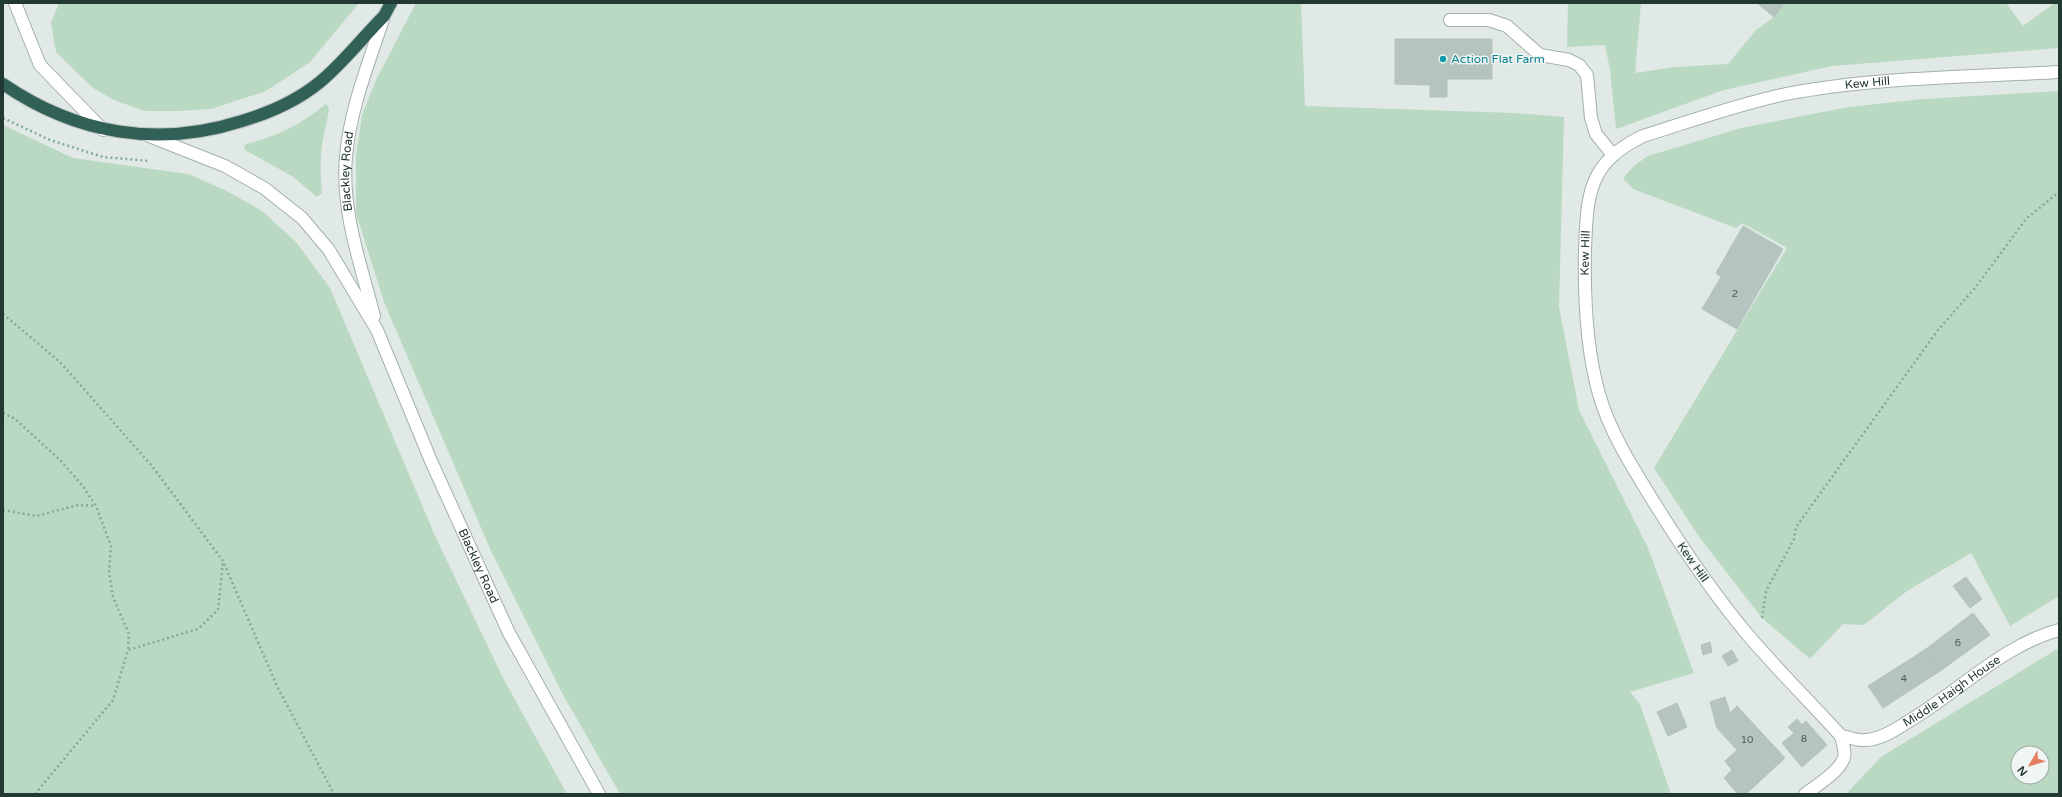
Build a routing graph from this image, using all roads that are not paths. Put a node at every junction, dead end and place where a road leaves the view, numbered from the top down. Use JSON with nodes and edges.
{"nodes":[{"id":1,"x":15,"y":3,"type":"edge"},
{"id":2,"x":391,"y":3,"type":"edge"},
{"id":3,"x":384,"y":16,"type":"junction"},
{"id":4,"x":1450,"y":20,"type":"dead end"},
{"id":5,"x":2059,"y":72,"type":"edge"},
{"id":6,"x":3,"y":84,"type":"edge"},
{"id":7,"x":103,"y":130,"type":"junction"},
{"id":8,"x":150,"y":136,"type":"junction"},
{"id":9,"x":1613,"y":154,"type":"junction"},
{"id":10,"x":377,"y":330,"type":"junction"},
{"id":11,"x":2059,"y":630,"type":"edge"},
{"id":12,"x":1841,"y":736,"type":"junction"},
{"id":13,"x":599,"y":794,"type":"edge"},
{"id":14,"x":1805,"y":794,"type":"edge"}],
"edges":[{"from":1,"to":7,"type":"street"},
{"from":2,"to":3,"type":"highway"},
{"from":3,"to":8,"type":"highway"},
{"from":3,"to":10,"type":"street","name":"Blackley Road"},
{"from":4,"to":9,"type":"street"},
{"from":5,"to":9,"type":"street","name":"Kew Hill"},
{"from":6,"to":7,"type":"highway"},
{"from":7,"to":8,"type":"highway"},
{"from":8,"to":10,"type":"street","name":"Blackley Road"},
{"from":9,"to":12,"type":"street","name":"Kew Hill"},
{"from":10,"to":13,"type":"street","name":"Blackley Road"},
{"from":11,"to":12,"type":"street","name":"Middle Haigh House"},
{"from":12,"to":14,"type":"street"}]}
